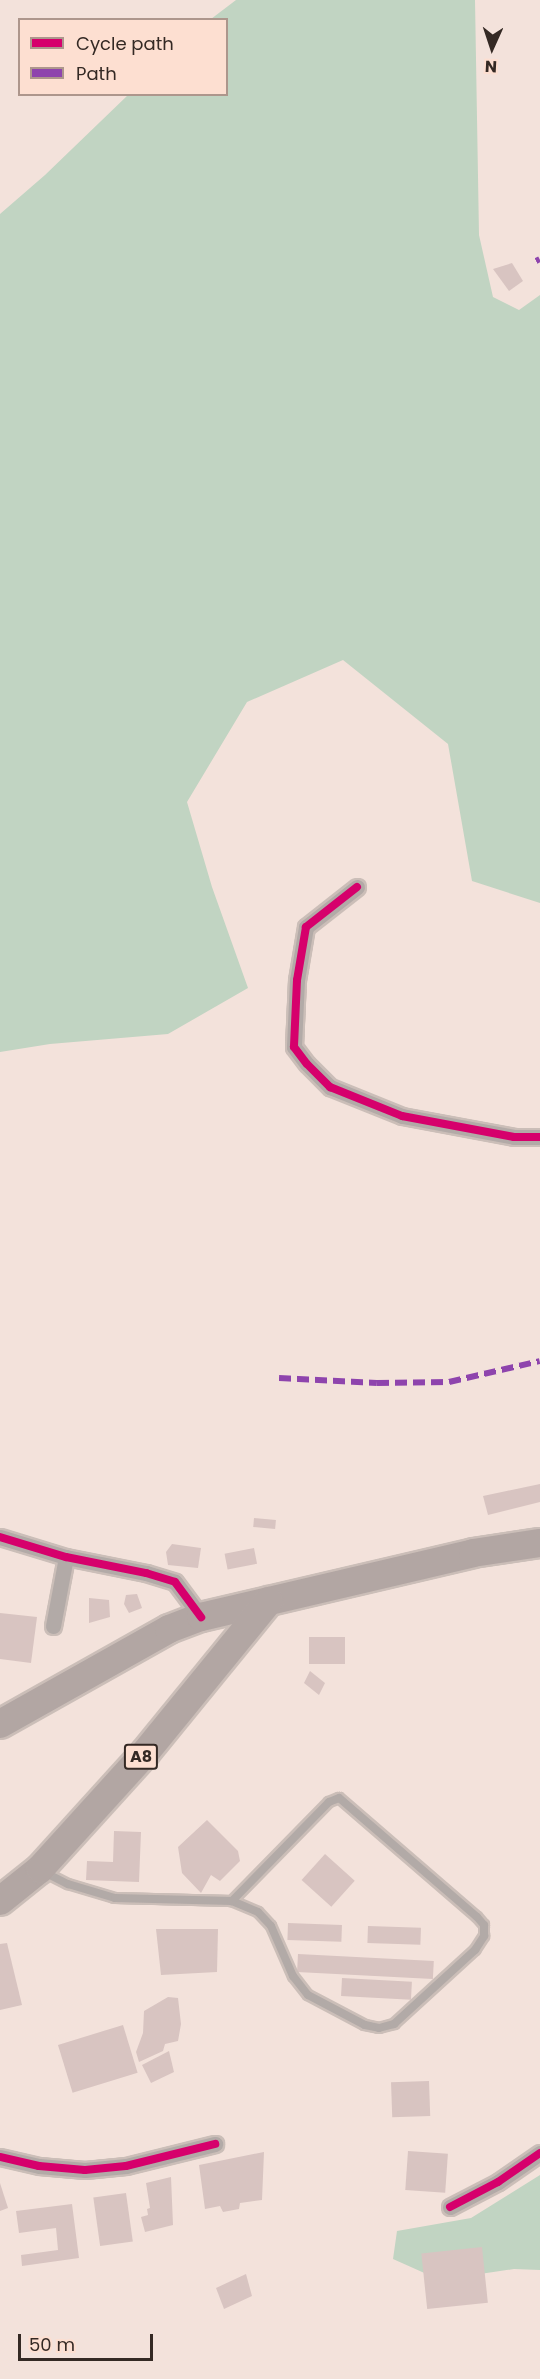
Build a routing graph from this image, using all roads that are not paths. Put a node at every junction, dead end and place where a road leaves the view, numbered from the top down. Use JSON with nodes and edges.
{"nodes":[{"id":1,"x":357,"y":887,"type":"dead end"},
{"id":2,"x":540,"y":1137,"type":"edge"},
{"id":3,"x":0,"y":1537,"type":"edge"},
{"id":4,"x":540,"y":1543,"type":"edge"},
{"id":5,"x":66,"y":1557,"type":"junction"},
{"id":6,"x":269,"y":1601,"type":"junction"},
{"id":7,"x":201,"y":1617,"type":"junction"},
{"id":8,"x":53,"y":1626,"type":"dead end"},
{"id":9,"x":222,"y":1661,"type":"junction"},
{"id":10,"x":0,"y":1724,"type":"edge"},
{"id":11,"x":40,"y":1869,"type":"junction"},
{"id":12,"x":0,"y":1901,"type":"edge"},
{"id":13,"x":232,"y":1901,"type":"junction"},
{"id":14,"x":215,"y":2144,"type":"dead end"},
{"id":15,"x":540,"y":2153,"type":"edge"},
{"id":16,"x":0,"y":2157,"type":"edge"},
{"id":17,"x":450,"y":2207,"type":"dead end"}],
"edges":[{"from":1,"to":2,"type":"street"},
{"from":3,"to":5,"type":"street"},
{"from":4,"to":6,"type":"highway"},
{"from":5,"to":7,"type":"street"},
{"from":5,"to":8,"type":"street"},
{"from":6,"to":7,"type":"highway"},
{"from":6,"to":9,"type":"highway","number":"A8"},
{"from":7,"to":9,"type":"highway"},
{"from":7,"to":10,"type":"highway"},
{"from":9,"to":11,"type":"highway","number":"A8"},
{"from":11,"to":12,"type":"highway","number":"A8"},
{"from":11,"to":13,"type":"lane"},
{"from":13,"to":13,"type":"lane"},
{"from":14,"to":16,"type":"street"},
{"from":15,"to":17,"type":"street"}]}
